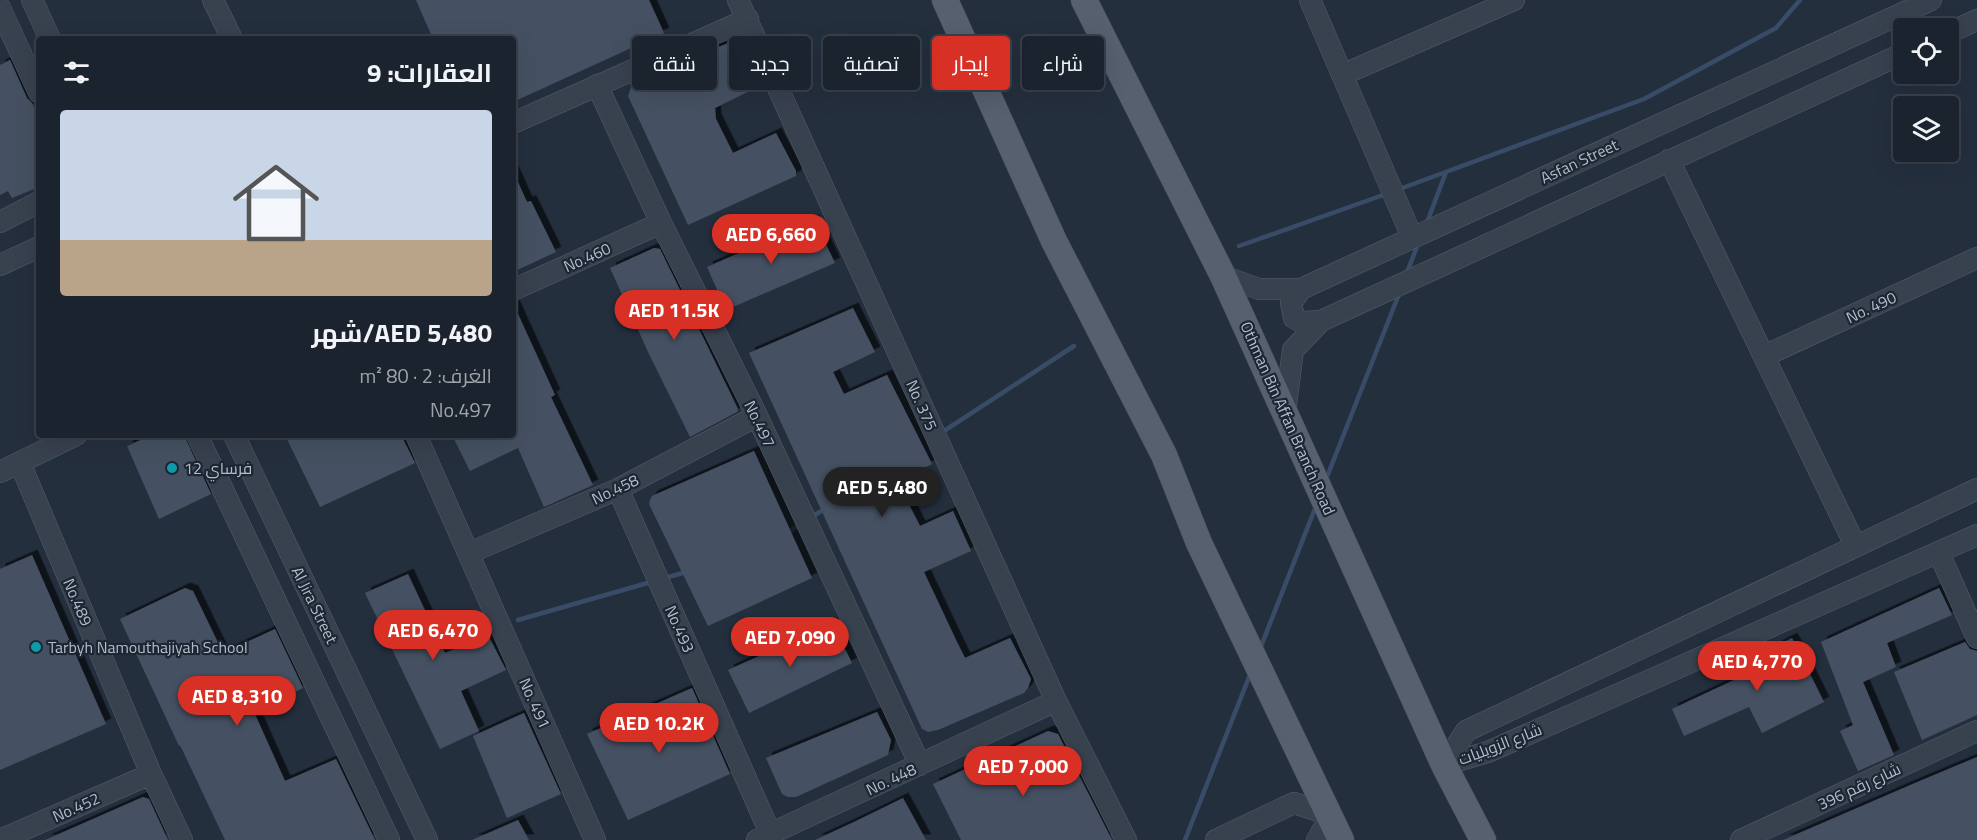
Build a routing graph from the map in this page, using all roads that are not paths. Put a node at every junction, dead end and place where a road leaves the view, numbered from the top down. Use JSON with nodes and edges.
{"nodes":[{"id":1,"x":32,"y":0,"type":"edge"},
{"id":2,"x":213,"y":0,"type":"edge"},
{"id":3,"x":738,"y":0,"type":"edge"},
{"id":4,"x":945,"y":0,"type":"edge"},
{"id":5,"x":1084,"y":0,"type":"edge"},
{"id":6,"x":1310,"y":0,"type":"edge"},
{"id":7,"x":1514,"y":0,"type":"edge"},
{"id":8,"x":1931,"y":0,"type":"edge"},
{"id":9,"x":0,"y":8,"type":"edge"},
{"id":10,"x":748,"y":20,"type":"junction"},
{"id":11,"x":1977,"y":20,"type":"edge"},
{"id":12,"x":1959,"y":28,"type":"edge"},
{"id":13,"x":49,"y":36,"type":"edge"},
{"id":14,"x":231,"y":36,"type":"edge"},
{"id":15,"x":8,"y":44,"type":"edge"},
{"id":16,"x":1893,"y":58,"type":"edge"},
{"id":17,"x":1342,"y":75,"type":"junction"},
{"id":18,"x":597,"y":85,"type":"junction"},
{"id":19,"x":36,"y":88,"type":"edge"},
{"id":20,"x":516,"y":122,"type":"edge"},
{"id":21,"x":1669,"y":160,"type":"junction"},
{"id":22,"x":36,"y":204,"type":"edge"},
{"id":23,"x":0,"y":222,"type":"edge"},
{"id":24,"x":662,"y":224,"type":"junction"},
{"id":25,"x":1412,"y":237,"type":"junction"},
{"id":26,"x":36,"y":248,"type":"edge"},
{"id":27,"x":1977,"y":258,"type":"edge"},
{"id":28,"x":0,"y":265,"type":"edge"},
{"id":29,"x":1223,"y":276,"type":"junction"},
{"id":30,"x":516,"y":289,"type":"edge"},
{"id":31,"x":1301,"y":289,"type":"junction"},
{"id":32,"x":1321,"y":321,"type":"junction"},
{"id":33,"x":1764,"y":356,"type":"junction"},
{"id":34,"x":1285,"y":412,"type":"junction"},
{"id":35,"x":757,"y":416,"type":"junction"},
{"id":36,"x":70,"y":438,"type":"edge"},
{"id":37,"x":198,"y":438,"type":"edge"},
{"id":38,"x":235,"y":438,"type":"edge"},
{"id":39,"x":417,"y":438,"type":"edge"},
{"id":40,"x":20,"y":463,"type":"junction"},
{"id":41,"x":0,"y":472,"type":"edge"},
{"id":42,"x":618,"y":489,"type":"junction"},
{"id":43,"x":1977,"y":489,"type":"edge"},
{"id":44,"x":1977,"y":535,"type":"edge"},
{"id":45,"x":1855,"y":545,"type":"junction"},
{"id":46,"x":469,"y":553,"type":"junction"},
{"id":47,"x":1939,"y":553,"type":"junction"},
{"id":48,"x":1977,"y":638,"type":"edge"},
{"id":49,"x":1056,"y":700,"type":"junction"},
{"id":50,"x":1977,"y":732,"type":"edge"},
{"id":51,"x":920,"y":765,"type":"junction"},
{"id":52,"x":1444,"y":765,"type":"junction"},
{"id":53,"x":151,"y":774,"type":"junction"},
{"id":54,"x":1331,"y":815,"type":"junction"},
{"id":55,"x":764,"y":837,"type":"edge"},
{"id":56,"x":0,"y":840,"type":"edge"},
{"id":57,"x":182,"y":840,"type":"edge"},
{"id":58,"x":389,"y":840,"type":"edge"},
{"id":59,"x":427,"y":840,"type":"edge"},
{"id":60,"x":595,"y":840,"type":"edge"},
{"id":61,"x":1126,"y":840,"type":"edge"},
{"id":62,"x":1216,"y":840,"type":"edge"},
{"id":63,"x":1317,"y":840,"type":"edge"},
{"id":64,"x":1341,"y":840,"type":"edge"},
{"id":65,"x":1483,"y":840,"type":"edge"},
{"id":66,"x":1741,"y":840,"type":"edge"}],
"edges":[{"from":1,"to":13,"type":"street"},
{"from":2,"to":14,"type":"street"},
{"from":3,"to":10,"type":"street","name":"No. 375"},
{"from":4,"to":54,"type":"main road"},
{"from":5,"to":29,"type":"main road","name":"Othman Bin Affan Branch Road"},
{"from":6,"to":17,"type":"street"},
{"from":7,"to":17,"type":"street"},
{"from":8,"to":25,"type":"street","name":"Asfan Street"},
{"from":9,"to":15,"type":"street"},
{"from":10,"to":18,"type":"street"},
{"from":10,"to":49,"type":"street","name":"No. 375"},
{"from":11,"to":12,"type":"street"},
{"from":15,"to":19,"type":"street"},
{"from":16,"to":21,"type":"street"},
{"from":17,"to":25,"type":"street"},
{"from":18,"to":20,"type":"street"},
{"from":18,"to":24,"type":"street","name":"No.497"},
{"from":21,"to":32,"type":"street"},
{"from":21,"to":33,"type":"street"},
{"from":22,"to":23,"type":"street"},
{"from":24,"to":30,"type":"street","name":"No.460"},
{"from":24,"to":35,"type":"street","name":"No.497"},
{"from":25,"to":31,"type":"street","name":"Asfan Street"},
{"from":26,"to":28,"type":"street"},
{"from":27,"to":33,"type":"street","name":"No. 490"},
{"from":29,"to":31,"type":"street","name":"Asfan Street"},
{"from":29,"to":34,"type":"main road","name":"Othman Bin Affan Branch Road"},
{"from":31,"to":32,"type":"street"},
{"from":32,"to":34,"type":"street"},
{"from":33,"to":45,"type":"street"},
{"from":34,"to":52,"type":"main road","name":"Othman Bin Affan Branch Road"},
{"from":35,"to":42,"type":"street","name":"No.458"},
{"from":35,"to":51,"type":"street","name":"No.497"},
{"from":36,"to":40,"type":"street"},
{"from":37,"to":58,"type":"street","name":"Al Jira Street"},
{"from":38,"to":59,"type":"street","name":"Al Jira Street"},
{"from":39,"to":46,"type":"street","name":"No. 491"},
{"from":40,"to":41,"type":"street"},
{"from":40,"to":53,"type":"street","name":"No.489"},
{"from":42,"to":46,"type":"street","name":"No.458"},
{"from":42,"to":55,"type":"street","name":"No.493"},
{"from":43,"to":45,"type":"street","name":"شارع الزويليات"},
{"from":44,"to":47,"type":"street","name":"شارع الزويليات"},
{"from":45,"to":52,"type":"street","name":"شارع الزويليات"},
{"from":46,"to":60,"type":"street","name":"No. 491"},
{"from":47,"to":48,"type":"street"},
{"from":47,"to":52,"type":"street","name":"شارع الزويليات"},
{"from":49,"to":51,"type":"street","name":"No. 448"},
{"from":49,"to":61,"type":"street","name":"No. 375"},
{"from":50,"to":66,"type":"street","name":"شارع رقم 396"},
{"from":51,"to":55,"type":"street","name":"No. 448"},
{"from":52,"to":65,"type":"main road","name":"Othman Bin Affan Branch Road"},
{"from":53,"to":56,"type":"street","name":"No.452"},
{"from":53,"to":57,"type":"street","name":"No.489"},
{"from":54,"to":62,"type":"street"},
{"from":54,"to":63,"type":"street"},
{"from":54,"to":64,"type":"main road"}]}
